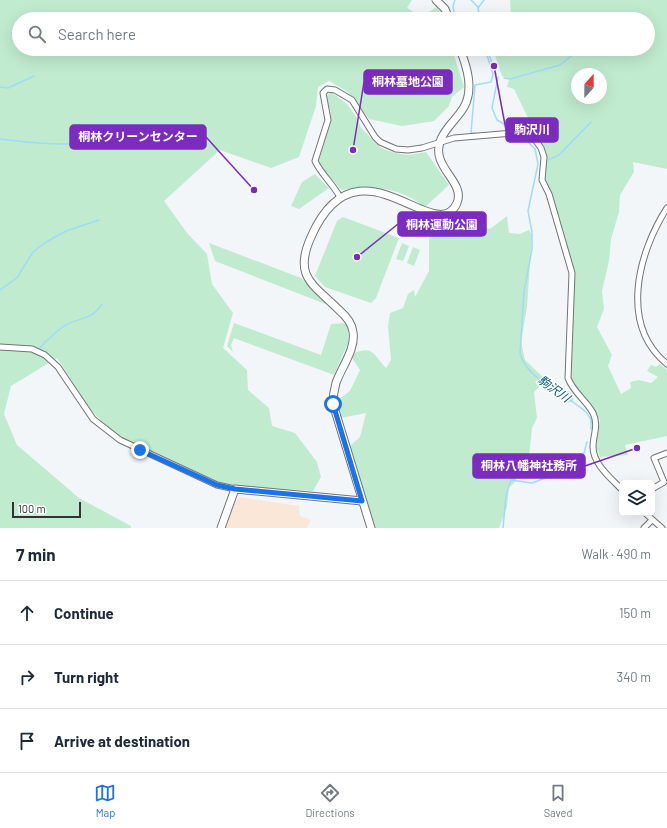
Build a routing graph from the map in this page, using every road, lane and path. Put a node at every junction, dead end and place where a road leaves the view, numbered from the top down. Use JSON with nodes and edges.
{"nodes":[{"id":1,"x":436,"y":0,"type":"edge"},
{"id":2,"x":446,"y":12,"type":"edge"},
{"id":3,"x":462,"y":56,"type":"edge"},
{"id":4,"x":440,"y":142,"type":"junction"},
{"id":5,"x":340,"y":196,"type":"junction"},
{"id":6,"x":667,"y":208,"type":"edge"},
{"id":7,"x":0,"y":347,"type":"edge"},
{"id":8,"x":667,"y":364,"type":"edge"},
{"id":9,"x":667,"y":453,"type":"edge"},
{"id":10,"x":655,"y":486,"type":"edge"},
{"id":11,"x":619,"y":487,"type":"edge"},
{"id":12,"x":235,"y":489,"type":"junction"},
{"id":13,"x":362,"y":501,"type":"junction"},
{"id":14,"x":648,"y":516,"type":"edge"},
{"id":15,"x":652,"y":520,"type":"junction"},
{"id":16,"x":221,"y":528,"type":"edge"},
{"id":17,"x":371,"y":528,"type":"edge"},
{"id":18,"x":644,"y":528,"type":"edge"},
{"id":19,"x":662,"y":528,"type":"edge"}],
"edges":[{"from":1,"to":2,"type":"street"},
{"from":3,"to":4,"type":"street"},
{"from":4,"to":5,"type":"street"},
{"from":4,"to":5,"type":"street"},
{"from":4,"to":11,"type":"street"},
{"from":5,"to":13,"type":"street"},
{"from":6,"to":8,"type":"street"},
{"from":7,"to":12,"type":"street"},
{"from":9,"to":10,"type":"street"},
{"from":12,"to":13,"type":"street"},
{"from":12,"to":16,"type":"street"},
{"from":13,"to":17,"type":"street"},
{"from":14,"to":15,"type":"street"},
{"from":15,"to":18,"type":"street"},
{"from":15,"to":19,"type":"street"}]}
